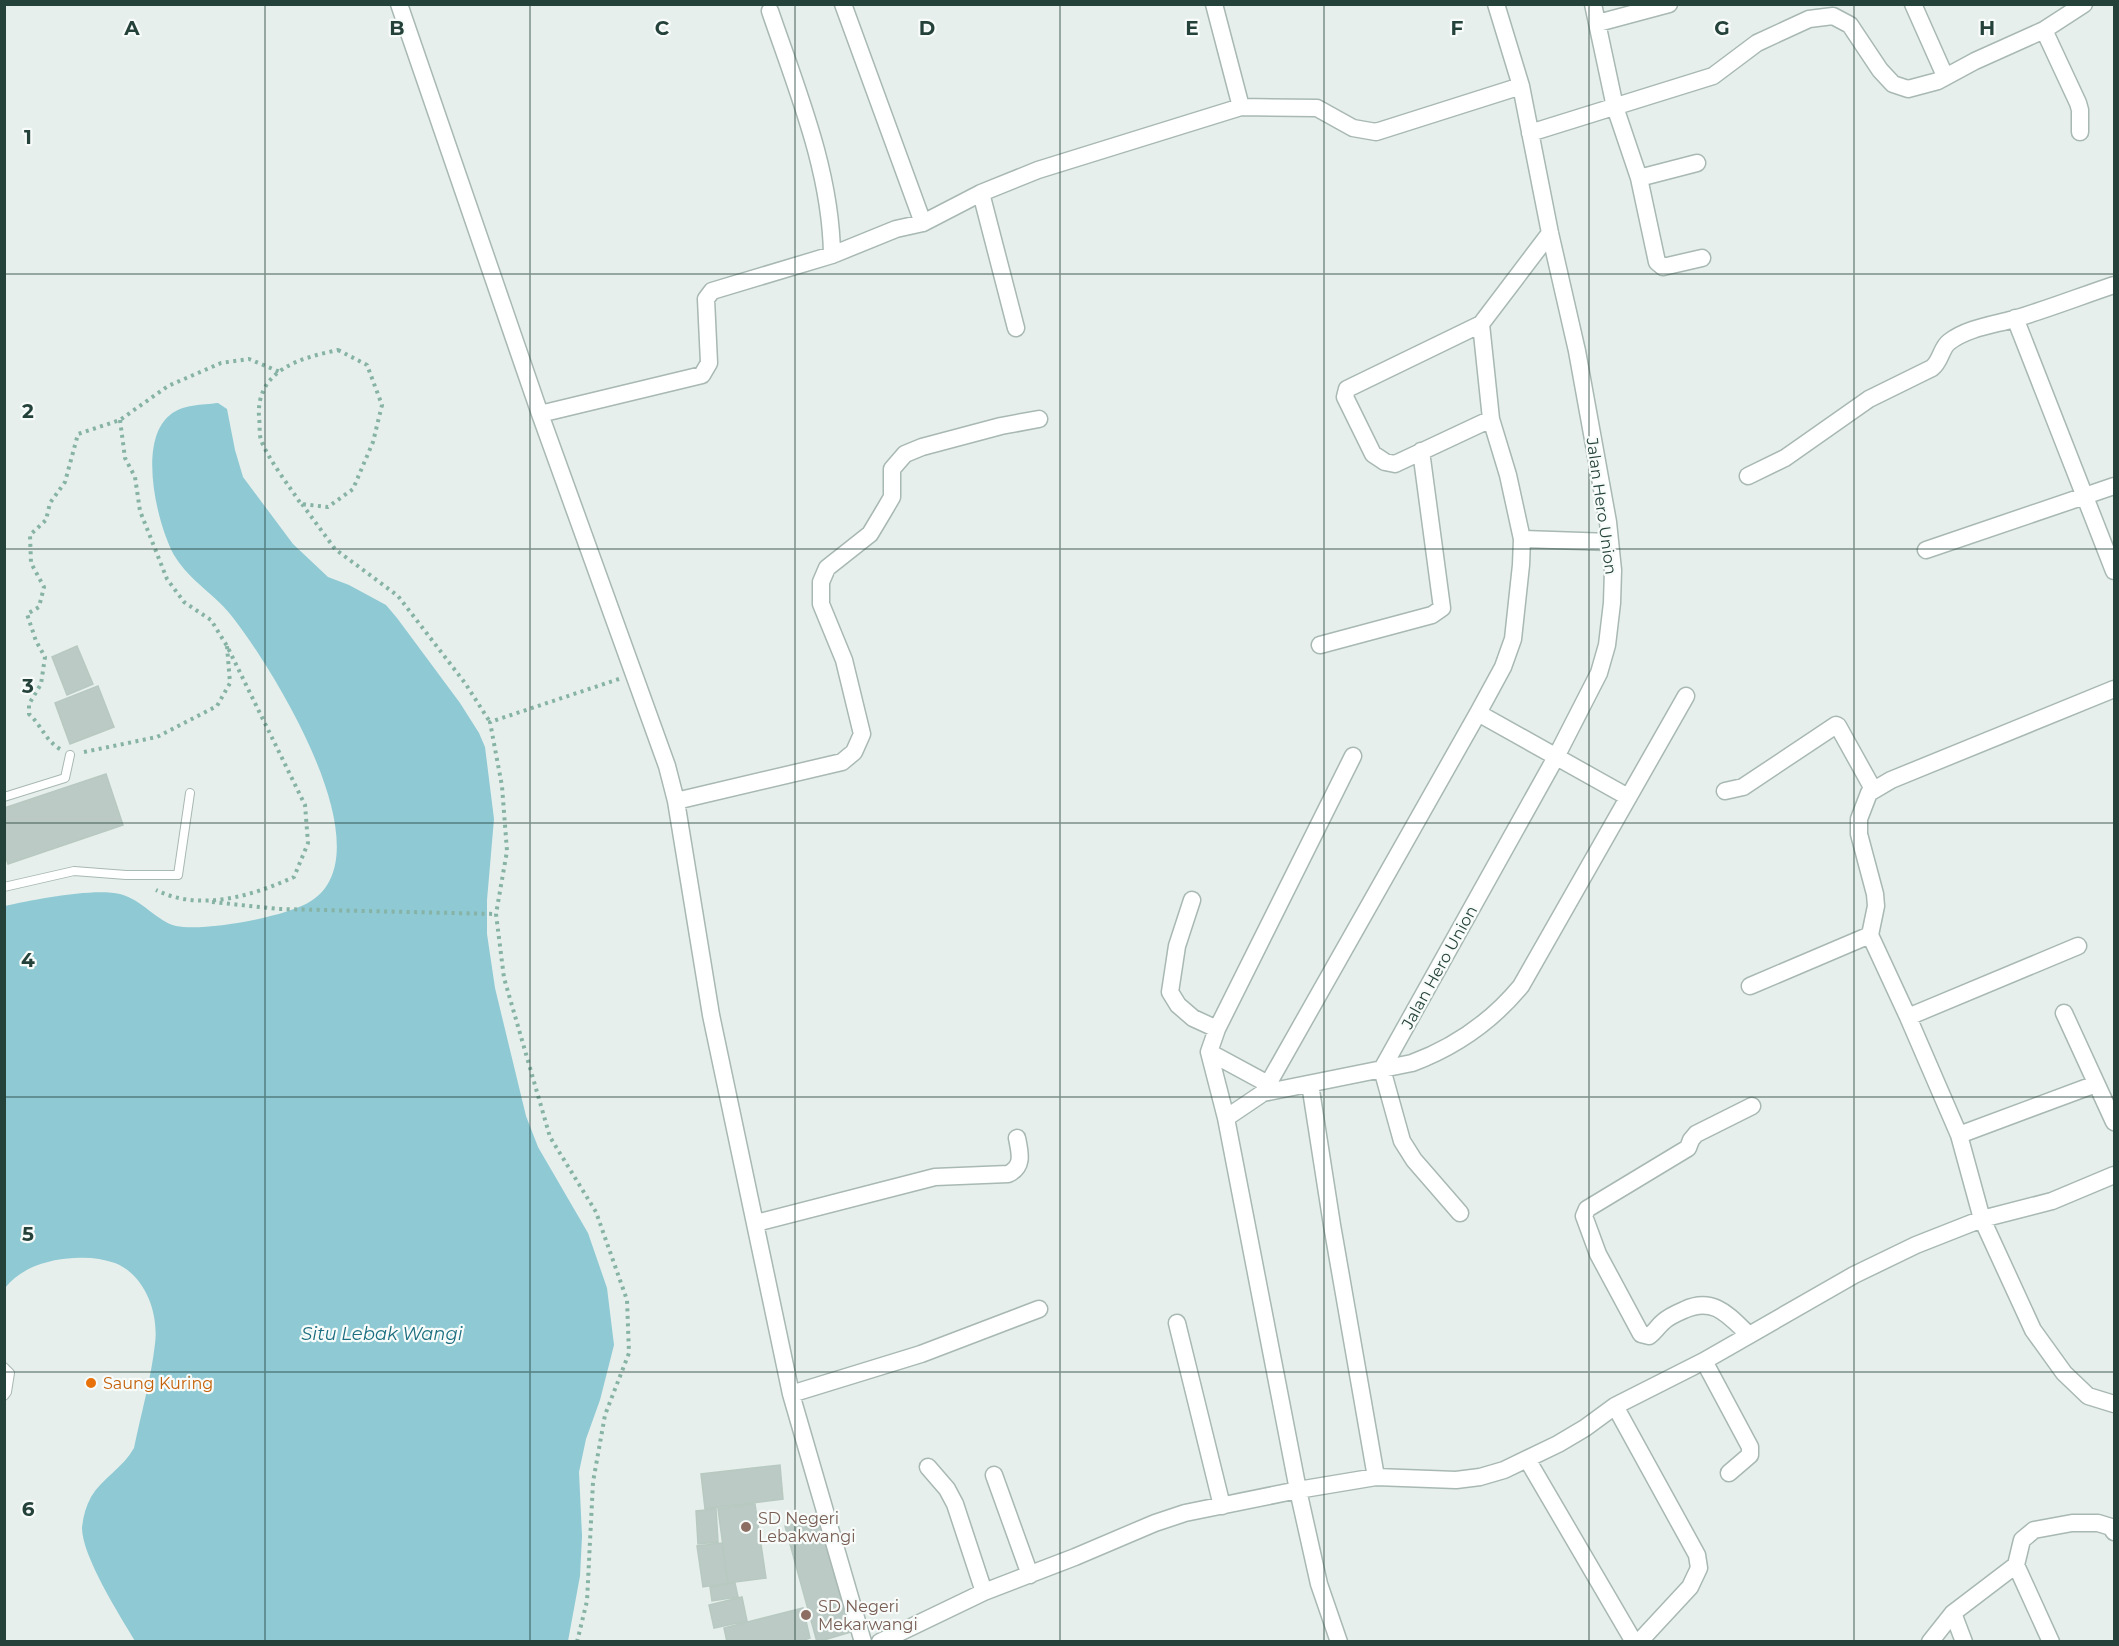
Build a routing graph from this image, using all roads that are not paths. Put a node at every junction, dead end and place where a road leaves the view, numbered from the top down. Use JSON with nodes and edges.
{"nodes":[{"id":1,"x":399,"y":4,"type":"edge"},
{"id":2,"x":843,"y":4,"type":"edge"},
{"id":3,"x":1214,"y":4,"type":"edge"},
{"id":4,"x":1496,"y":4,"type":"edge"},
{"id":5,"x":1593,"y":4,"type":"edge"},
{"id":6,"x":1669,"y":4,"type":"edge"},
{"id":7,"x":1913,"y":4,"type":"edge"},
{"id":8,"x":2084,"y":4,"type":"edge"},
{"id":9,"x":770,"y":11,"type":"dead end"},
{"id":10,"x":1598,"y":23,"type":"junction"},
{"id":11,"x":2044,"y":30,"type":"junction"},
{"id":12,"x":1945,"y":76,"type":"junction"},
{"id":13,"x":1521,"y":86,"type":"junction"},
{"id":14,"x":1241,"y":107,"type":"junction"},
{"id":15,"x":1615,"y":107,"type":"junction"},
{"id":16,"x":2080,"y":132,"type":"dead end"},
{"id":17,"x":1530,"y":133,"type":"junction"},
{"id":18,"x":1697,"y":163,"type":"dead end"},
{"id":19,"x":1639,"y":178,"type":"junction"},
{"id":20,"x":981,"y":193,"type":"junction"},
{"id":21,"x":923,"y":222,"type":"junction"},
{"id":22,"x":1550,"y":233,"type":"junction"},
{"id":23,"x":832,"y":255,"type":"junction"},
{"id":24,"x":1702,"y":258,"type":"dead end"},
{"id":25,"x":2115,"y":285,"type":"edge"},
{"id":26,"x":2016,"y":318,"type":"junction"},
{"id":27,"x":1481,"y":324,"type":"junction"},
{"id":28,"x":1017,"y":328,"type":"dead end"},
{"id":29,"x":540,"y":414,"type":"junction"},
{"id":30,"x":1039,"y":419,"type":"dead end"},
{"id":31,"x":1491,"y":419,"type":"junction"},
{"id":32,"x":1421,"y":451,"type":"junction"},
{"id":33,"x":1748,"y":476,"type":"dead end"},
{"id":34,"x":2115,"y":486,"type":"edge"},
{"id":35,"x":2084,"y":496,"type":"junction"},
{"id":36,"x":1522,"y":539,"type":"junction"},
{"id":37,"x":1610,"y":542,"type":"junction"},
{"id":38,"x":1926,"y":550,"type":"dead end"},
{"id":39,"x":2115,"y":571,"type":"edge"},
{"id":40,"x":1320,"y":645,"type":"dead end"},
{"id":41,"x":2115,"y":689,"type":"edge"},
{"id":42,"x":1686,"y":696,"type":"dead end"},
{"id":43,"x":1478,"y":713,"type":"junction"},
{"id":44,"x":70,"y":755,"type":"road end"},
{"id":45,"x":1353,"y":756,"type":"dead end"},
{"id":46,"x":1556,"y":757,"type":"junction"},
{"id":47,"x":1873,"y":789,"type":"junction"},
{"id":48,"x":1725,"y":791,"type":"dead end"},
{"id":49,"x":190,"y":793,"type":"dead end"},
{"id":50,"x":4,"y":797,"type":"edge"},
{"id":51,"x":1628,"y":797,"type":"junction"},
{"id":52,"x":676,"y":801,"type":"junction"},
{"id":53,"x":4,"y":886,"type":"edge"},
{"id":54,"x":1192,"y":900,"type":"dead end"},
{"id":55,"x":1870,"y":935,"type":"junction"},
{"id":56,"x":2078,"y":946,"type":"dead end"},
{"id":57,"x":1750,"y":986,"type":"dead end"},
{"id":58,"x":2064,"y":1013,"type":"dead end"},
{"id":59,"x":1908,"y":1017,"type":"junction"},
{"id":60,"x":1216,"y":1029,"type":"junction"},
{"id":61,"x":1209,"y":1052,"type":"junction"},
{"id":62,"x":1382,"y":1069,"type":"junction"},
{"id":63,"x":1310,"y":1084,"type":"junction"},
{"id":64,"x":2096,"y":1084,"type":"junction"},
{"id":65,"x":1266,"y":1089,"type":"junction"},
{"id":66,"x":1752,"y":1106,"type":"dead end"},
{"id":67,"x":1226,"y":1118,"type":"junction"},
{"id":68,"x":2115,"y":1122,"type":"edge"},
{"id":69,"x":1959,"y":1135,"type":"junction"},
{"id":70,"x":1017,"y":1138,"type":"dead end"},
{"id":71,"x":2115,"y":1175,"type":"edge"},
{"id":72,"x":1460,"y":1213,"type":"dead end"},
{"id":73,"x":1982,"y":1219,"type":"junction"},
{"id":74,"x":756,"y":1223,"type":"junction"},
{"id":75,"x":1039,"y":1309,"type":"dead end"},
{"id":76,"x":1177,"y":1323,"type":"dead end"},
{"id":77,"x":1749,"y":1335,"type":"junction"},
{"id":78,"x":1704,"y":1361,"type":"junction"},
{"id":79,"x":4,"y":1367,"type":"edge"},
{"id":80,"x":790,"y":1394,"type":"junction"},
{"id":81,"x":4,"y":1396,"type":"edge"},
{"id":82,"x":2115,"y":1404,"type":"edge"},
{"id":83,"x":1615,"y":1406,"type":"junction"},
{"id":84,"x":1527,"y":1459,"type":"junction"},
{"id":85,"x":928,"y":1467,"type":"dead end"},
{"id":86,"x":1729,"y":1473,"type":"dead end"},
{"id":87,"x":994,"y":1475,"type":"dead end"},
{"id":88,"x":1376,"y":1477,"type":"junction"},
{"id":89,"x":1299,"y":1490,"type":"junction"},
{"id":90,"x":1222,"y":1506,"type":"junction"},
{"id":91,"x":2115,"y":1532,"type":"edge"},
{"id":92,"x":2016,"y":1565,"type":"junction"},
{"id":93,"x":1030,"y":1575,"type":"junction"},
{"id":94,"x":984,"y":1592,"type":"junction"},
{"id":95,"x":1953,"y":1613,"type":"junction"},
{"id":96,"x":863,"y":1641,"type":"edge"},
{"id":97,"x":880,"y":1641,"type":"edge"},
{"id":98,"x":1339,"y":1641,"type":"edge"},
{"id":99,"x":1634,"y":1641,"type":"edge"},
{"id":100,"x":1639,"y":1641,"type":"edge"},
{"id":101,"x":1930,"y":1641,"type":"edge"},
{"id":102,"x":1964,"y":1641,"type":"edge"},
{"id":103,"x":2051,"y":1641,"type":"edge"}],
"edges":[{"from":1,"to":29,"type":"street"},
{"from":2,"to":21,"type":"street"},
{"from":3,"to":14,"type":"street"},
{"from":4,"to":13,"type":"street","name":"Jalan Hero Union"},
{"from":5,"to":10,"type":"street"},
{"from":6,"to":10,"type":"street"},
{"from":7,"to":12,"type":"street"},
{"from":8,"to":11,"type":"street"},
{"from":9,"to":23,"type":"street"},
{"from":10,"to":15,"type":"street"},
{"from":11,"to":12,"type":"street"},
{"from":11,"to":16,"type":"street"},
{"from":12,"to":15,"type":"street"},
{"from":13,"to":14,"type":"street"},
{"from":13,"to":17,"type":"street","name":"Jalan Hero Union"},
{"from":14,"to":20,"type":"street"},
{"from":15,"to":17,"type":"street"},
{"from":15,"to":19,"type":"street"},
{"from":17,"to":22,"type":"street","name":"Jalan Hero Union"},
{"from":18,"to":19,"type":"street"},
{"from":19,"to":24,"type":"street"},
{"from":20,"to":21,"type":"street"},
{"from":20,"to":28,"type":"street"},
{"from":21,"to":23,"type":"street"},
{"from":22,"to":27,"type":"street"},
{"from":22,"to":37,"type":"street","name":"Jalan Hero Union"},
{"from":23,"to":29,"type":"street"},
{"from":25,"to":26,"type":"street"},
{"from":26,"to":33,"type":"street"},
{"from":26,"to":35,"type":"street"},
{"from":27,"to":31,"type":"street"},
{"from":27,"to":32,"type":"street"},
{"from":29,"to":52,"type":"street"},
{"from":30,"to":52,"type":"street"},
{"from":31,"to":32,"type":"street"},
{"from":31,"to":36,"type":"street"},
{"from":32,"to":40,"type":"street"},
{"from":34,"to":35,"type":"street"},
{"from":35,"to":38,"type":"street"},
{"from":35,"to":39,"type":"street"},
{"from":36,"to":37,"type":"street"},
{"from":36,"to":43,"type":"street"},
{"from":37,"to":46,"type":"street","name":"Jalan Hero Union"},
{"from":41,"to":47,"type":"street"},
{"from":42,"to":51,"type":"street"},
{"from":43,"to":46,"type":"street"},
{"from":43,"to":65,"type":"street"},
{"from":44,"to":50,"type":"lane"},
{"from":45,"to":60,"type":"street"},
{"from":46,"to":51,"type":"street"},
{"from":46,"to":62,"type":"street","name":"Jalan Hero Union"},
{"from":47,"to":48,"type":"street"},
{"from":47,"to":55,"type":"street"},
{"from":49,"to":53,"type":"lane"},
{"from":51,"to":62,"type":"street"},
{"from":52,"to":74,"type":"street"},
{"from":54,"to":60,"type":"street"},
{"from":55,"to":57,"type":"street"},
{"from":55,"to":59,"type":"street"},
{"from":56,"to":59,"type":"street"},
{"from":58,"to":64,"type":"street"},
{"from":59,"to":69,"type":"street"},
{"from":60,"to":61,"type":"street"},
{"from":61,"to":65,"type":"street"},
{"from":61,"to":67,"type":"street"},
{"from":62,"to":63,"type":"street"},
{"from":62,"to":72,"type":"street"},
{"from":63,"to":65,"type":"street"},
{"from":63,"to":88,"type":"street"},
{"from":64,"to":68,"type":"street"},
{"from":64,"to":69,"type":"street"},
{"from":65,"to":67,"type":"street"},
{"from":66,"to":77,"type":"street"},
{"from":67,"to":89,"type":"street"},
{"from":69,"to":73,"type":"street"},
{"from":70,"to":74,"type":"street"},
{"from":71,"to":73,"type":"street"},
{"from":73,"to":77,"type":"street"},
{"from":73,"to":82,"type":"street"},
{"from":74,"to":80,"type":"street"},
{"from":75,"to":80,"type":"street"},
{"from":76,"to":90,"type":"street"},
{"from":77,"to":78,"type":"street"},
{"from":78,"to":83,"type":"street"},
{"from":78,"to":86,"type":"street"},
{"from":79,"to":81,"type":"lane"},
{"from":80,"to":96,"type":"street"},
{"from":83,"to":84,"type":"street"},
{"from":83,"to":100,"type":"street"},
{"from":84,"to":88,"type":"street"},
{"from":84,"to":99,"type":"street"},
{"from":85,"to":94,"type":"street"},
{"from":87,"to":93,"type":"street"},
{"from":88,"to":89,"type":"street"},
{"from":89,"to":90,"type":"street"},
{"from":89,"to":98,"type":"street"},
{"from":90,"to":93,"type":"street"},
{"from":91,"to":92,"type":"street"},
{"from":92,"to":95,"type":"street"},
{"from":92,"to":103,"type":"street"},
{"from":93,"to":94,"type":"street"},
{"from":94,"to":97,"type":"street"},
{"from":95,"to":101,"type":"street"},
{"from":95,"to":102,"type":"street"}]}
